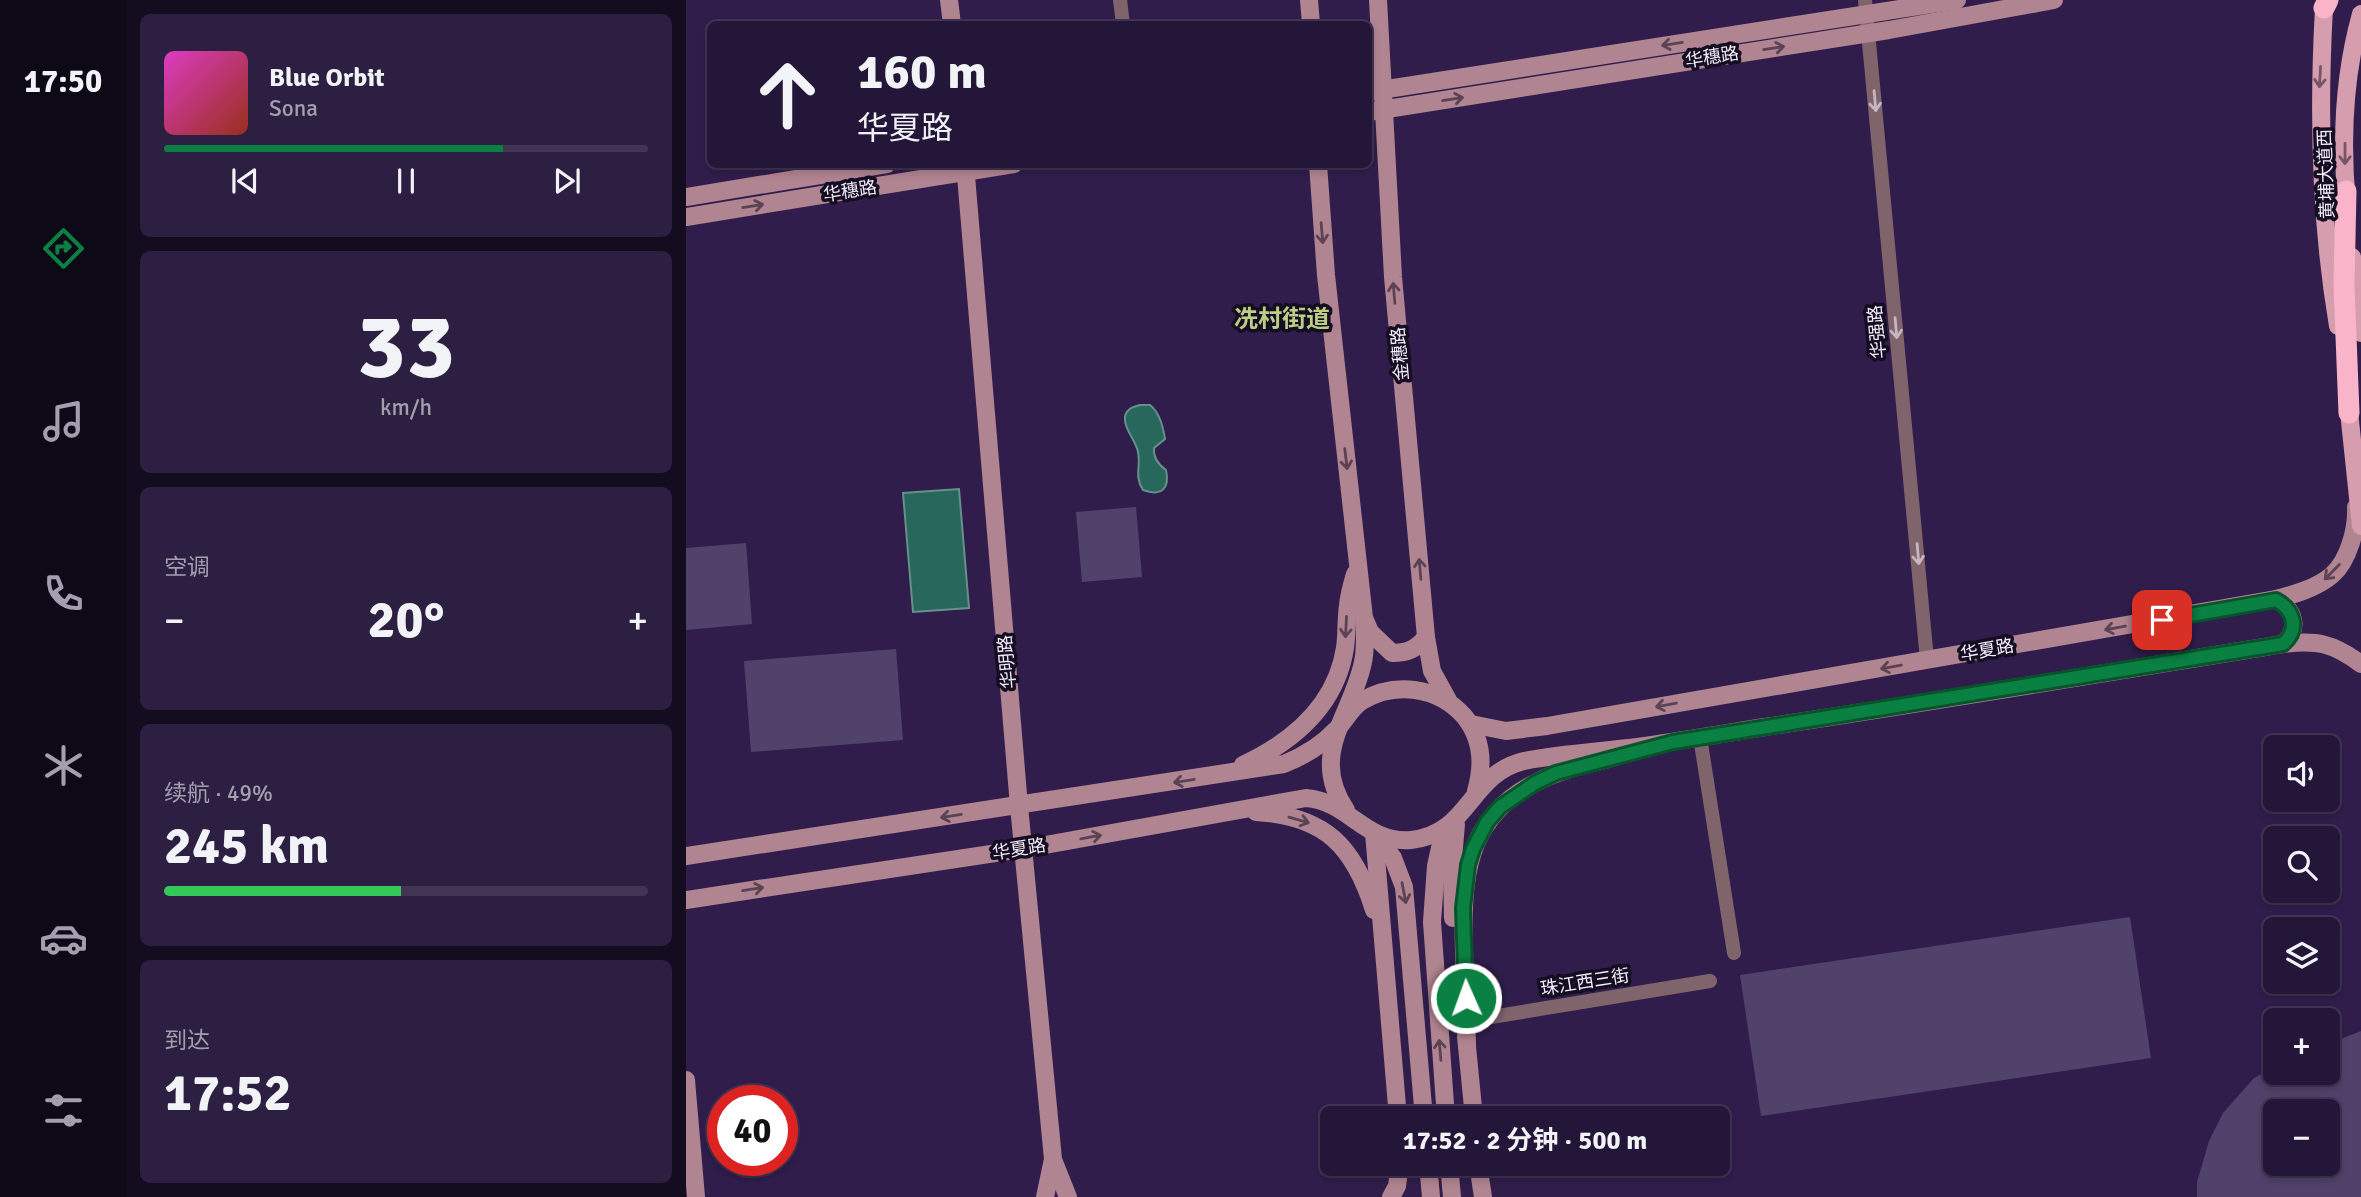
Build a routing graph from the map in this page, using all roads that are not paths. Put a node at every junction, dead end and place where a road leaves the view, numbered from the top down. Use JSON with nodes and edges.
{"nodes":[{"id":1,"x":949,"y":0,"type":"edge"},
{"id":2,"x":1120,"y":0,"type":"edge"},
{"id":3,"x":1309,"y":0,"type":"edge"},
{"id":4,"x":1378,"y":0,"type":"edge"},
{"id":5,"x":1957,"y":0,"type":"edge"},
{"id":6,"x":2054,"y":0,"type":"edge"},
{"id":7,"x":2325,"y":3,"type":"edge"},
{"id":8,"x":2361,"y":14,"type":"edge"},
{"id":9,"x":1866,"y":16,"type":"edge"},
{"id":10,"x":952,"y":21,"type":"edge"},
{"id":11,"x":1123,"y":21,"type":"edge"},
{"id":12,"x":1311,"y":21,"type":"edge"},
{"id":13,"x":1376,"y":91,"type":"edge"},
{"id":14,"x":1377,"y":111,"type":"edge"},
{"id":15,"x":863,"y":168,"type":"edge"},
{"id":16,"x":966,"y":168,"type":"edge"},
{"id":17,"x":1318,"y":168,"type":"edge"},
{"id":18,"x":2346,"y":191,"type":"junction"},
{"id":19,"x":686,"y":197,"type":"edge"},
{"id":20,"x":686,"y":217,"type":"edge"},
{"id":21,"x":2361,"y":333,"type":"edge"},
{"id":22,"x":2350,"y":413,"type":"junction"},
{"id":23,"x":2361,"y":526,"type":"edge"},
{"id":24,"x":1358,"y":560,"type":"junction"},
{"id":25,"x":2276,"y":600,"type":"junction"},
{"id":26,"x":1364,"y":618,"type":"junction"},
{"id":27,"x":1426,"y":637,"type":"junction"},
{"id":28,"x":2283,"y":644,"type":"junction"},
{"id":29,"x":1927,"y":660,"type":"junction"},
{"id":30,"x":2361,"y":664,"type":"edge"},
{"id":31,"x":1450,"y":702,"type":"junction"},
{"id":32,"x":1471,"y":724,"type":"junction"},
{"id":33,"x":1553,"y":725,"type":"junction"},
{"id":34,"x":1338,"y":728,"type":"junction"},
{"id":35,"x":1700,"y":737,"type":"junction"},
{"id":36,"x":1673,"y":742,"type":"junction"},
{"id":37,"x":1558,"y":756,"type":"junction"},
{"id":38,"x":1223,"y":775,"type":"junction"},
{"id":39,"x":1476,"y":791,"type":"junction"},
{"id":40,"x":1019,"y":806,"type":"junction"},
{"id":41,"x":1231,"y":811,"type":"junction"},
{"id":42,"x":1348,"y":813,"type":"junction"},
{"id":43,"x":1457,"y":820,"type":"junction"},
{"id":44,"x":1374,"y":833,"type":"junction"},
{"id":45,"x":1023,"y":849,"type":"junction"},
{"id":46,"x":686,"y":856,"type":"edge"},
{"id":47,"x":686,"y":900,"type":"edge"},
{"id":48,"x":1384,"y":951,"type":"junction"},
{"id":49,"x":1734,"y":953,"type":"dead end"},
{"id":50,"x":1710,"y":981,"type":"dead end"},
{"id":51,"x":1467,"y":1021,"type":"junction"},
{"id":52,"x":1467,"y":1046,"type":"junction"},
{"id":53,"x":686,"y":1080,"type":"edge"},
{"id":54,"x":1397,"y":1106,"type":"edge"},
{"id":55,"x":1423,"y":1106,"type":"edge"},
{"id":56,"x":1445,"y":1106,"type":"edge"},
{"id":57,"x":1473,"y":1106,"type":"edge"},
{"id":58,"x":1053,"y":1159,"type":"junction"},
{"id":59,"x":1398,"y":1176,"type":"edge"},
{"id":60,"x":1429,"y":1176,"type":"edge"},
{"id":61,"x":1451,"y":1176,"type":"edge"},
{"id":62,"x":1480,"y":1176,"type":"edge"},
{"id":63,"x":696,"y":1197,"type":"edge"},
{"id":64,"x":1045,"y":1197,"type":"edge"},
{"id":65,"x":1068,"y":1197,"type":"edge"},
{"id":66,"x":1391,"y":1197,"type":"edge"},
{"id":67,"x":1431,"y":1197,"type":"edge"},
{"id":68,"x":1452,"y":1197,"type":"edge"},
{"id":69,"x":1483,"y":1197,"type":"edge"}],
"edges":[{"from":1,"to":10,"type":"main road"},
{"from":2,"to":11,"type":"street"},
{"from":3,"to":12,"type":"main road"},
{"from":4,"to":13,"type":"main road","name":"金穗路"},
{"from":5,"to":9,"type":"main road","name":"华穗路"},
{"from":6,"to":9,"type":"main road","name":"华穗路"},
{"from":7,"to":22,"type":"main road","one_way":true},
{"from":8,"to":18,"type":"main road","name":"黄埔大道西","one_way":true},
{"from":9,"to":13,"type":"main road","name":"华穗路","one_way":true},
{"from":14,"to":9,"type":"main road","name":"华穗路","one_way":true},
{"from":9,"to":29,"type":"street","name":"华强路","one_way":true},
{"from":13,"to":14,"type":"main road","name":"金穗路"},
{"from":27,"to":14,"type":"main road","name":"金穗路","one_way":true},
{"from":15,"to":19,"type":"main road","name":"华穗路"},
{"from":20,"to":16,"type":"main road","name":"华穗路","one_way":true},
{"from":16,"to":40,"type":"main road","name":"华明路"},
{"from":17,"to":24,"type":"main road","one_way":true},
{"from":18,"to":21,"type":"main road","name":"黄埔大道西"},
{"from":18,"to":22,"type":"highway"},
{"from":22,"to":23,"type":"main road"},
{"from":22,"to":25,"type":"main road","name":"华夏路","one_way":true},
{"from":24,"to":26,"type":"main road"},
{"from":24,"to":38,"type":"main road","one_way":true},
{"from":25,"to":28,"type":"main road"},
{"from":25,"to":29,"type":"main road","name":"华夏路","one_way":true},
{"from":26,"to":27,"type":"main road"},
{"from":26,"to":34,"type":"main road"},
{"from":27,"to":31,"type":"main road","name":"金穗路"},
{"from":28,"to":30,"type":"main road","name":"华夏路"},
{"from":28,"to":35,"type":"main road","name":"华夏路"},
{"from":29,"to":33,"type":"main road","name":"华夏路","one_way":true},
{"from":31,"to":32,"type":"main road","name":"华夏路"},
{"from":31,"to":34,"type":"main road","name":"华夏路"},
{"from":32,"to":33,"type":"main road","name":"华夏路"},
{"from":32,"to":39,"type":"main road","name":"华夏路"},
{"from":33,"to":37,"type":"main road"},
{"from":34,"to":38,"type":"main road","name":"华夏路"},
{"from":34,"to":42,"type":"main road","name":"华夏路"},
{"from":35,"to":36,"type":"main road","name":"华夏路"},
{"from":35,"to":49,"type":"street"},
{"from":36,"to":37,"type":"main road","name":"华夏路"},
{"from":36,"to":51,"type":"main road"},
{"from":37,"to":39,"type":"main road","name":"华夏路"},
{"from":38,"to":40,"type":"main road","name":"华夏路","one_way":true},
{"from":39,"to":43,"type":"main road","name":"华夏路"},
{"from":40,"to":45,"type":"main road","name":"华明路"},
{"from":40,"to":46,"type":"main road","name":"华夏路","one_way":true},
{"from":41,"to":42,"type":"main road","name":"华夏路"},
{"from":45,"to":41,"type":"main road","name":"华夏路","one_way":true},
{"from":41,"to":48,"type":"main road","one_way":true},
{"from":42,"to":44,"type":"main road","name":"华夏路"},
{"from":43,"to":44,"type":"main road","name":"华夏路"},
{"from":43,"to":52,"type":"main road"},
{"from":56,"to":43,"type":"main road","one_way":true},
{"from":44,"to":48,"type":"main road"},
{"from":44,"to":55,"type":"main road","one_way":true},
{"from":47,"to":45,"type":"main road","name":"华夏路","one_way":true},
{"from":45,"to":58,"type":"main road","name":"华明路"},
{"from":48,"to":54,"type":"main road"},
{"from":50,"to":51,"type":"street","name":"珠江西三街"},
{"from":51,"to":52,"type":"main road"},
{"from":52,"to":57,"type":"main road"},
{"from":53,"to":63,"type":"main road"},
{"from":58,"to":64,"type":"main road"},
{"from":58,"to":65,"type":"main road"},
{"from":59,"to":66,"type":"main road"},
{"from":60,"to":67,"type":"main road"},
{"from":61,"to":68,"type":"main road"},
{"from":62,"to":69,"type":"main road"}]}
